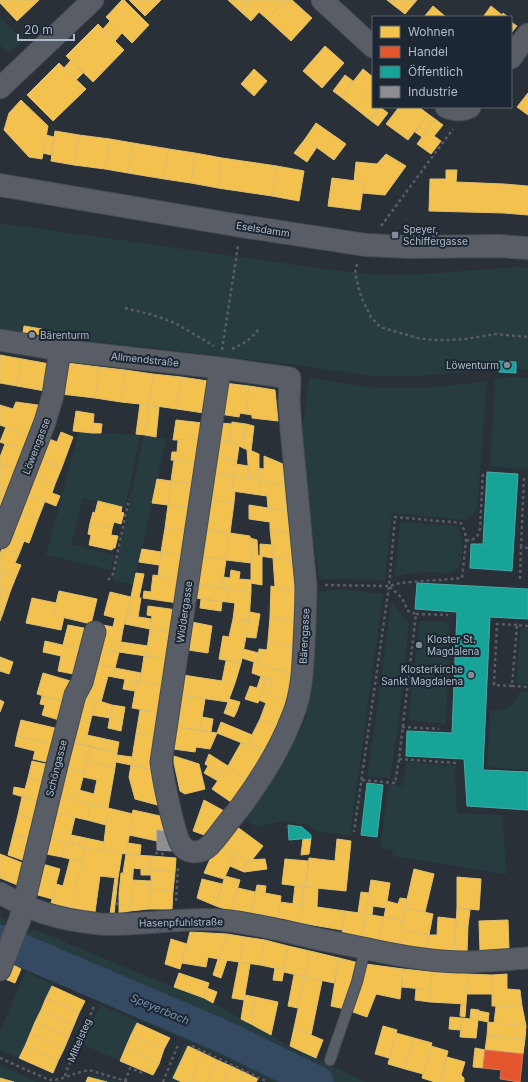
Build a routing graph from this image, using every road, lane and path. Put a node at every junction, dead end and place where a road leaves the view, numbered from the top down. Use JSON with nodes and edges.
{"nodes":[{"id":1,"x":93,"y":0,"type":"edge"},
{"id":2,"x":322,"y":0,"type":"edge"},
{"id":3,"x":528,"y":34,"type":"edge"},
{"id":4,"x":372,"y":46,"type":"edge"},
{"id":5,"x":512,"y":57,"type":"edge"},
{"id":6,"x":0,"y":88,"type":"edge"},
{"id":7,"x":460,"y":108,"type":"edge"},
{"id":8,"x":0,"y":185,"type":"edge"},
{"id":9,"x":241,"y":226,"type":"junction"},
{"id":10,"x":366,"y":245,"type":"junction"},
{"id":11,"x":528,"y":248,"type":"edge"},
{"id":12,"x":126,"y":308,"type":"dead end"},
{"id":13,"x":259,"y":329,"type":"dead end"},
{"id":14,"x":528,"y":337,"type":"edge"},
{"id":15,"x":0,"y":340,"type":"edge"},
{"id":16,"x":60,"y":350,"type":"junction"},
{"id":17,"x":221,"y":359,"type":"junction"},
{"id":18,"x":290,"y":378,"type":"joint"},
{"id":19,"x":483,"y":470,"type":"dead end"},
{"id":20,"x":524,"y":478,"type":"dead end"},
{"id":21,"x":129,"y":499,"type":"dead end"},
{"id":22,"x":0,"y":538,"type":"edge"},
{"id":23,"x":466,"y":541,"type":"junction"},
{"id":24,"x":521,"y":547,"type":"junction"},
{"id":25,"x":528,"y":548,"type":"edge"},
{"id":26,"x":520,"y":579,"type":"dead end"},
{"id":27,"x":108,"y":580,"type":"dead end"},
{"id":28,"x":306,"y":586,"type":"junction"},
{"id":29,"x":389,"y":586,"type":"junction"},
{"id":30,"x":416,"y":614,"type":"junction"},
{"id":31,"x":448,"y":615,"type":"dead end"},
{"id":32,"x":517,"y":625,"type":"junction"},
{"id":33,"x":528,"y":626,"type":"edge"},
{"id":34,"x":95,"y":632,"type":"dead end"},
{"id":35,"x":512,"y":686,"type":"junction"},
{"id":36,"x":528,"y":687,"type":"edge"},
{"id":37,"x":402,"y":727,"type":"junction"},
{"id":38,"x":439,"y":729,"type":"dead end"},
{"id":39,"x":398,"y":759,"type":"junction"},
{"id":40,"x":457,"y":763,"type":"dead end"},
{"id":41,"x":362,"y":780,"type":"junction"},
{"id":42,"x":354,"y":832,"type":"dead end"},
{"id":43,"x":186,"y":849,"type":"junction"},
{"id":44,"x":0,"y":894,"type":"edge"},
{"id":45,"x":21,"y":914,"type":"junction"},
{"id":46,"x":175,"y":921,"type":"junction"},
{"id":47,"x":365,"y":949,"type":"junction"},
{"id":48,"x":528,"y":958,"type":"edge"},
{"id":49,"x":2,"y":965,"type":"edge"},
{"id":50,"x":95,"y":1004,"type":"dead end"},
{"id":51,"x":178,"y":1045,"type":"dead end"},
{"id":52,"x":192,"y":1046,"type":"dead end"},
{"id":53,"x":0,"y":1058,"type":"edge"},
{"id":54,"x":330,"y":1060,"type":"dead end"},
{"id":55,"x":145,"y":1074,"type":"dead end"},
{"id":56,"x":65,"y":1077,"type":"junction"},
{"id":57,"x":127,"y":1081,"type":"edge"},
{"id":58,"x":163,"y":1082,"type":"edge"},
{"id":59,"x":268,"y":1082,"type":"edge"}],
"edges":[{"from":1,"to":6,"type":"street"},
{"from":2,"to":4,"type":"street"},
{"from":3,"to":5,"type":"street"},
{"from":7,"to":10,"type":"path"},
{"from":8,"to":9,"type":"street","name":"Eselsdamm"},
{"from":9,"to":10,"type":"street","name":"Eselsdamm"},
{"from":9,"to":17,"type":"path"},
{"from":10,"to":11,"type":"street","name":"Eselsdamm"},
{"from":10,"to":14,"type":"path"},
{"from":12,"to":17,"type":"path"},
{"from":13,"to":17,"type":"path"},
{"from":15,"to":16,"type":"street","name":"Allmendstraße"},
{"from":16,"to":17,"type":"street","name":"Allmendstraße"},
{"from":16,"to":22,"type":"street","name":"Löwengasse"},
{"from":17,"to":18,"type":"street","name":"Allmendstraße"},
{"from":17,"to":43,"type":"street","name":"Widdergasse"},
{"from":18,"to":28,"type":"street","name":"Bärengasse"},
{"from":19,"to":23,"type":"path"},
{"from":20,"to":24,"type":"path"},
{"from":21,"to":27,"type":"path"},
{"from":23,"to":29,"type":"path"},
{"from":23,"to":29,"type":"path"},
{"from":24,"to":25,"type":"path"},
{"from":24,"to":26,"type":"path"},
{"from":28,"to":29,"type":"path"},
{"from":28,"to":43,"type":"street","name":"Bärengasse"},
{"from":29,"to":30,"type":"path"},
{"from":29,"to":41,"type":"path"},
{"from":30,"to":31,"type":"path"},
{"from":30,"to":37,"type":"path"},
{"from":32,"to":33,"type":"path"},
{"from":32,"to":35,"type":"path"},
{"from":32,"to":35,"type":"path"},
{"from":34,"to":45,"type":"street","name":"Schöngasse"},
{"from":35,"to":36,"type":"path"},
{"from":37,"to":38,"type":"path"},
{"from":37,"to":39,"type":"path"},
{"from":39,"to":40,"type":"path"},
{"from":39,"to":41,"type":"path"},
{"from":41,"to":42,"type":"path"},
{"from":43,"to":46,"type":"path"},
{"from":44,"to":45,"type":"street","name":"Hasenpfuhlstraße"},
{"from":45,"to":46,"type":"street","name":"Hasenpfuhlstraße"},
{"from":45,"to":49,"type":"street"},
{"from":46,"to":47,"type":"street","name":"Hasenpfuhlstraße"},
{"from":47,"to":48,"type":"street","name":"Hasenpfuhlstraße"},
{"from":47,"to":54,"type":"lane"},
{"from":50,"to":56,"type":"path","name":"Mittelsteg"},
{"from":51,"to":58,"type":"path"},
{"from":52,"to":59,"type":"path"},
{"from":53,"to":56,"type":"path","name":"Mittelsteg"},
{"from":55,"to":57,"type":"path"},
{"from":56,"to":57,"type":"path","name":"Mittelsteg"}]}
